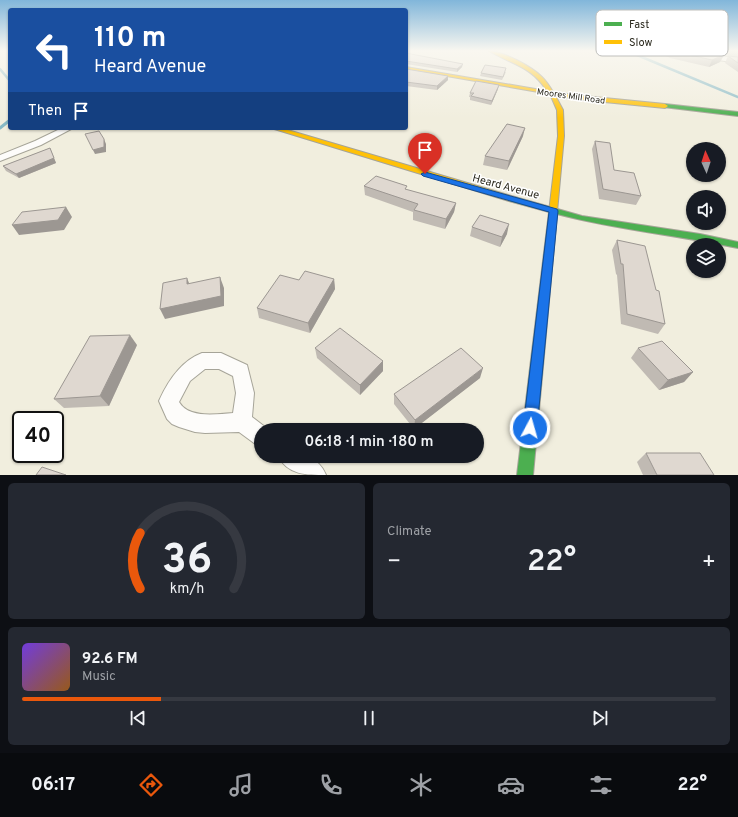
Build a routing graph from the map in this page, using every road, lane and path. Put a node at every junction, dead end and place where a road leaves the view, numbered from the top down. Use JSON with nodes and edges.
{"nodes":[{"id":1,"x":435,"y":73,"type":"edge"},
{"id":2,"x":536,"y":73,"type":"edge"},
{"id":3,"x":553,"y":94,"type":"junction"},
{"id":4,"x":738,"y":114,"type":"edge"},
{"id":5,"x":65,"y":130,"type":"edge"},
{"id":6,"x":281,"y":130,"type":"edge"},
{"id":7,"x":0,"y":158,"type":"edge"},
{"id":8,"x":554,"y":211,"type":"junction"},
{"id":9,"x":738,"y":245,"type":"edge"},
{"id":10,"x":242,"y":422,"type":"dead end"},
{"id":11,"x":254,"y":431,"type":"edge"},
{"id":12,"x":299,"y":463,"type":"edge"},
{"id":13,"x":315,"y":475,"type":"edge"},
{"id":14,"x":525,"y":475,"type":"edge"}],
"edges":[{"from":1,"to":3,"type":"street","name":"Moores Mill Road"},
{"from":2,"to":3,"type":"street"},
{"from":3,"to":4,"type":"street","name":"Moores Mill Road"},
{"from":3,"to":8,"type":"street"},
{"from":5,"to":7,"type":"street"},
{"from":6,"to":8,"type":"street","name":"Heard Avenue"},
{"from":8,"to":9,"type":"street","name":"Heard Avenue"},
{"from":8,"to":14,"type":"street"},
{"from":10,"to":11,"type":"street"},
{"from":12,"to":13,"type":"street"}]}
